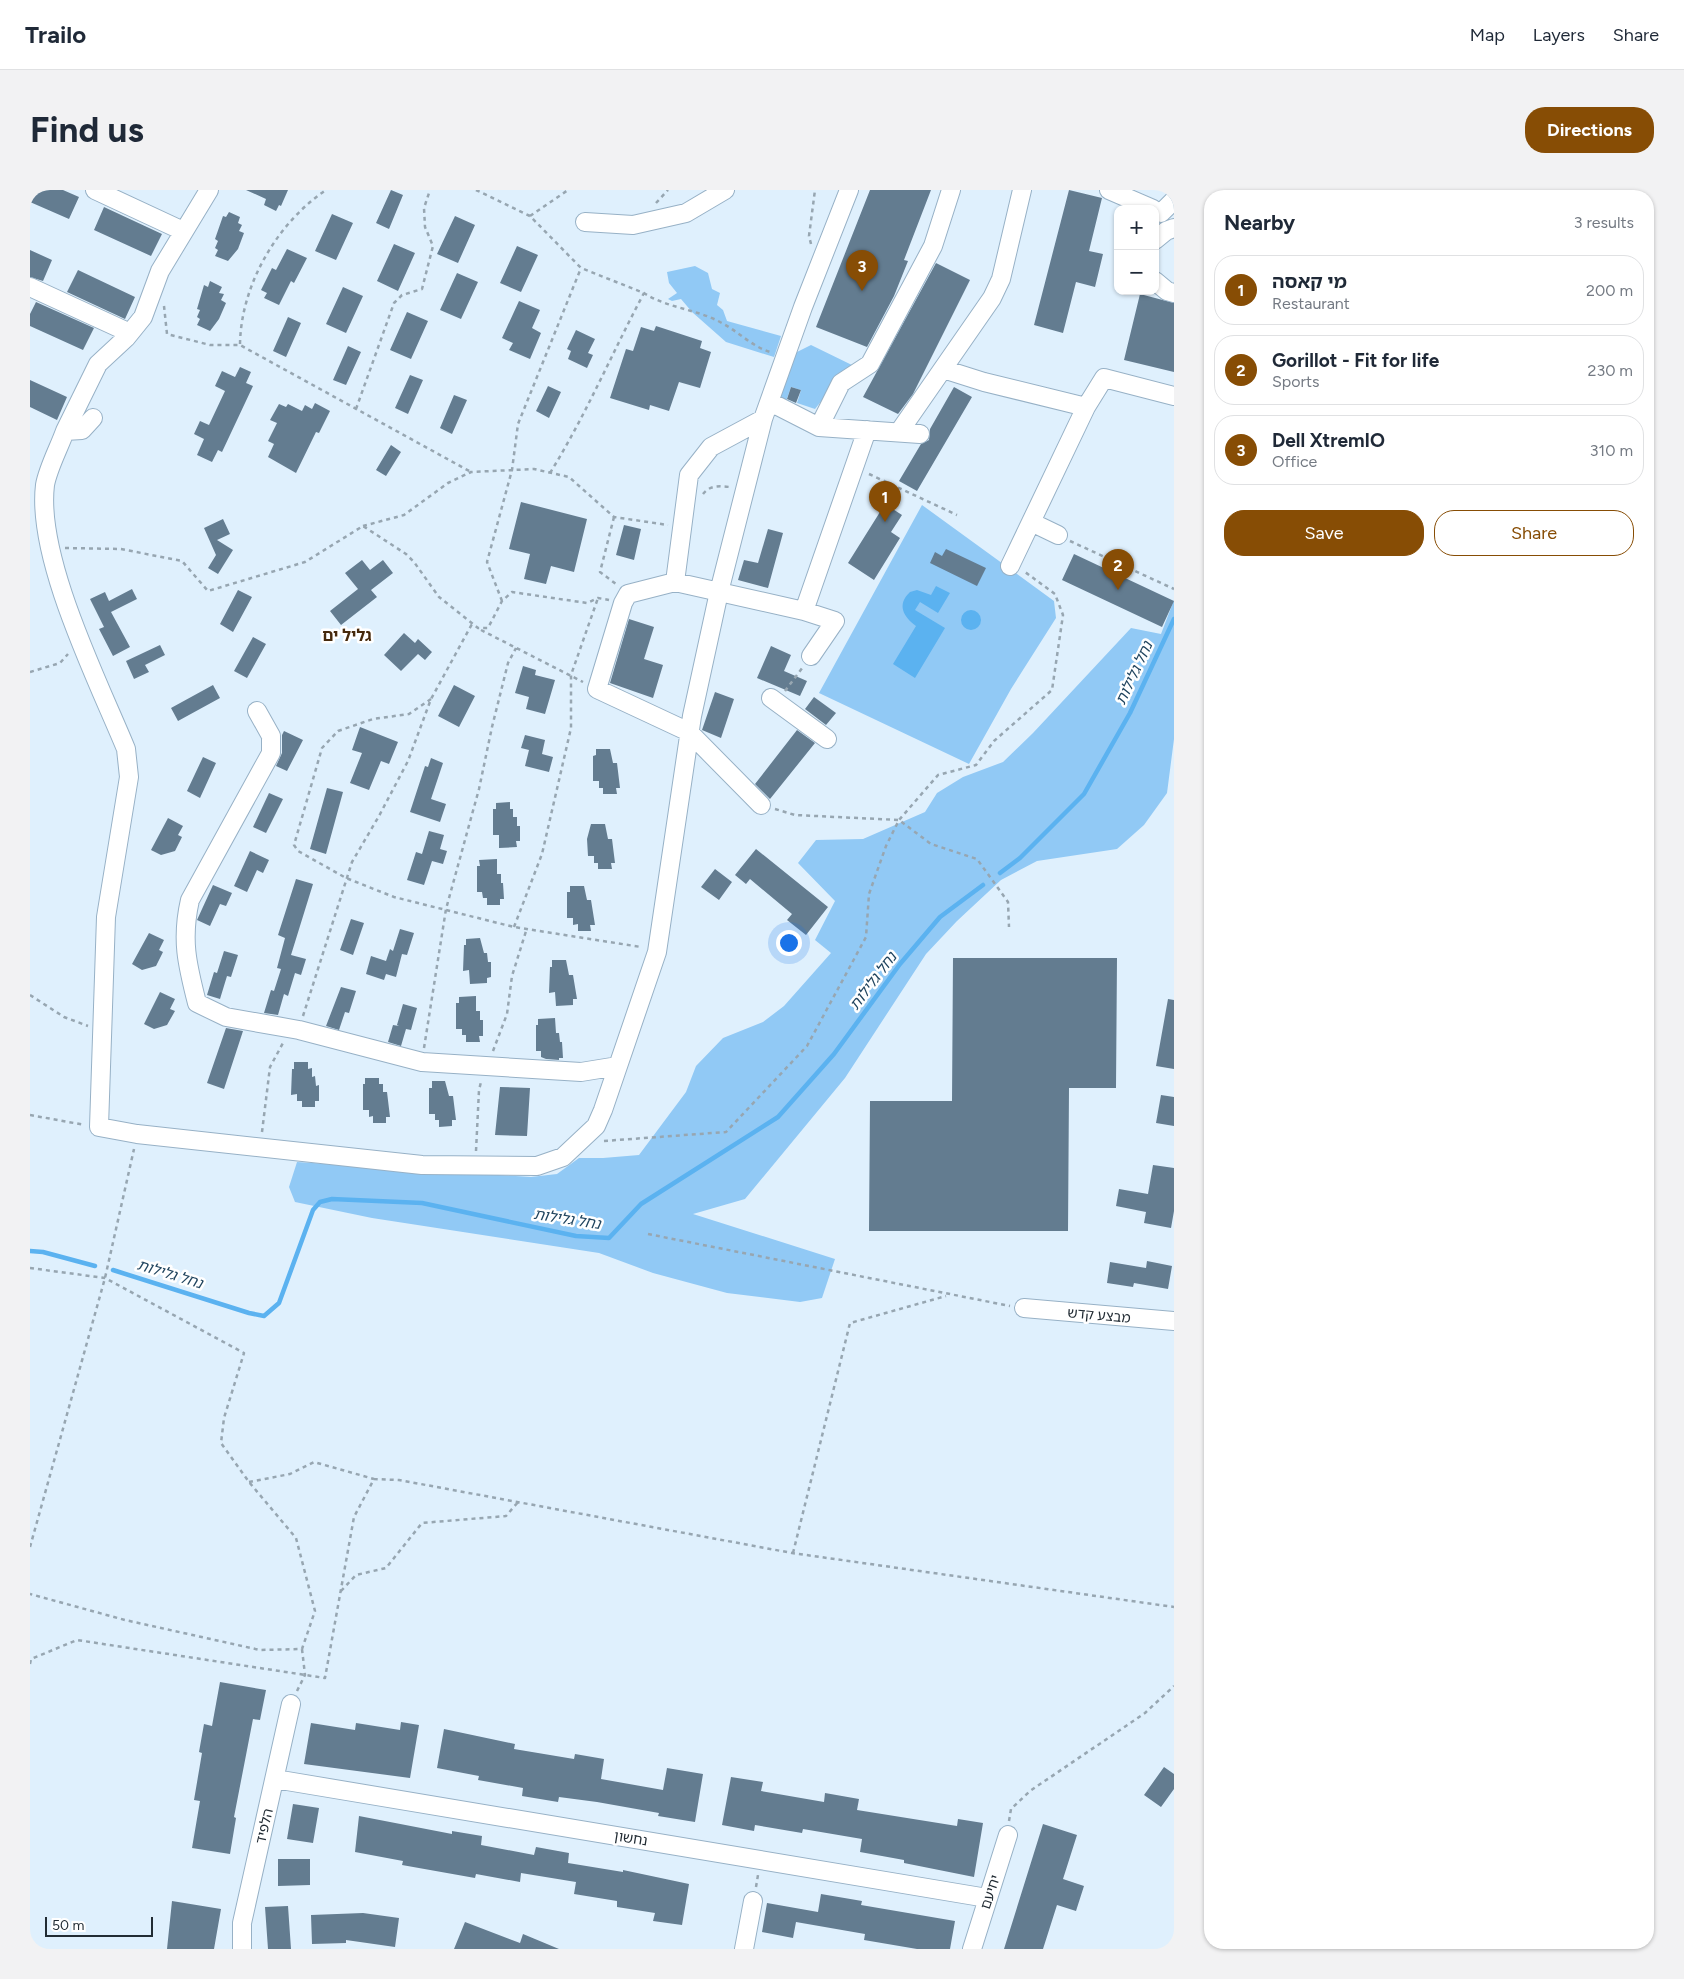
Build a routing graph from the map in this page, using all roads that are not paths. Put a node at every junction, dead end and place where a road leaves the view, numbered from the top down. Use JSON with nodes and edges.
{"nodes":[{"id":1,"x":95,"y":190,"type":"edge"},
{"id":2,"x":209,"y":190,"type":"edge"},
{"id":3,"x":725,"y":190,"type":"edge"},
{"id":4,"x":849,"y":190,"type":"edge"},
{"id":5,"x":952,"y":190,"type":"edge"},
{"id":6,"x":1022,"y":190,"type":"edge"},
{"id":7,"x":1109,"y":190,"type":"edge"},
{"id":8,"x":1174,"y":200,"type":"edge"},
{"id":9,"x":1161,"y":213,"type":"edge"},
{"id":10,"x":585,"y":222,"type":"dead end"},
{"id":11,"x":1174,"y":228,"type":"edge"},
{"id":12,"x":183,"y":231,"type":"junction"},
{"id":13,"x":1159,"y":236,"type":"edge"},
{"id":14,"x":1159,"y":284,"type":"edge"},
{"id":15,"x":30,"y":287,"type":"edge"},
{"id":16,"x":1174,"y":293,"type":"edge"},
{"id":17,"x":130,"y":333,"type":"junction"},
{"id":18,"x":943,"y":369,"type":"junction"},
{"id":19,"x":1174,"y":396,"type":"edge"},
{"id":20,"x":770,"y":402,"type":"junction"},
{"id":21,"x":1086,"y":407,"type":"junction"},
{"id":22,"x":93,"y":418,"type":"dead end"},
{"id":23,"x":763,"y":419,"type":"junction"},
{"id":24,"x":818,"y":427,"type":"junction"},
{"id":25,"x":867,"y":430,"type":"junction"},
{"id":26,"x":65,"y":431,"type":"junction"},
{"id":27,"x":898,"y":432,"type":"junction"},
{"id":28,"x":920,"y":434,"type":"dead end"},
{"id":29,"x":1031,"y":522,"type":"junction"},
{"id":30,"x":1058,"y":535,"type":"road end"},
{"id":31,"x":1011,"y":564,"type":"road end"},
{"id":32,"x":674,"y":582,"type":"junction"},
{"id":33,"x":719,"y":592,"type":"junction"},
{"id":34,"x":804,"y":611,"type":"junction"},
{"id":35,"x":812,"y":656,"type":"road end"},
{"id":36,"x":774,"y":700,"type":"road end"},
{"id":37,"x":257,"y":711,"type":"dead end"},
{"id":38,"x":690,"y":732,"type":"junction"},
{"id":39,"x":827,"y":739,"type":"dead end"},
{"id":40,"x":761,"y":805,"type":"road end"},
{"id":41,"x":618,"y":1066,"type":"junction"},
{"id":42,"x":1024,"y":1308,"type":"road end"},
{"id":43,"x":1174,"y":1321,"type":"edge"},
{"id":44,"x":291,"y":1704,"type":"road end"},
{"id":45,"x":275,"y":1779,"type":"junction"},
{"id":46,"x":1008,"y":1835,"type":"road end"},
{"id":47,"x":987,"y":1898,"type":"junction"},
{"id":48,"x":753,"y":1901,"type":"road end"},
{"id":49,"x":242,"y":1949,"type":"edge"},
{"id":50,"x":744,"y":1949,"type":"edge"},
{"id":51,"x":972,"y":1949,"type":"edge"}],
"edges":[{"from":1,"to":12,"type":"street"},
{"from":2,"to":12,"type":"street"},
{"from":3,"to":10,"type":"street"},
{"from":4,"to":20,"type":"street"},
{"from":5,"to":24,"type":"street"},
{"from":6,"to":18,"type":"street"},
{"from":7,"to":9,"type":"street"},
{"from":8,"to":9,"type":"street"},
{"from":11,"to":13,"type":"street"},
{"from":12,"to":17,"type":"street"},
{"from":14,"to":16,"type":"street"},
{"from":15,"to":17,"type":"street"},
{"from":17,"to":26,"type":"street"},
{"from":18,"to":21,"type":"street"},
{"from":18,"to":27,"type":"street"},
{"from":19,"to":21,"type":"street"},
{"from":20,"to":23,"type":"street"},
{"from":20,"to":24,"type":"street"},
{"from":21,"to":29,"type":"street"},
{"from":22,"to":26,"type":"street"},
{"from":23,"to":32,"type":"street"},
{"from":23,"to":33,"type":"street"},
{"from":24,"to":25,"type":"street"},
{"from":25,"to":27,"type":"street"},
{"from":25,"to":34,"type":"street"},
{"from":26,"to":41,"type":"street"},
{"from":27,"to":28,"type":"street"},
{"from":29,"to":30,"type":"street"},
{"from":29,"to":31,"type":"street"},
{"from":32,"to":33,"type":"street"},
{"from":32,"to":38,"type":"street"},
{"from":33,"to":34,"type":"street"},
{"from":33,"to":38,"type":"street"},
{"from":34,"to":35,"type":"street"},
{"from":36,"to":39,"type":"street"},
{"from":37,"to":41,"type":"street"},
{"from":38,"to":40,"type":"street"},
{"from":38,"to":41,"type":"street"},
{"from":42,"to":43,"type":"street","name":"מבצע קדש"},
{"from":44,"to":45,"type":"street","name":"הלפיד"},
{"from":45,"to":47,"type":"street","name":"נחשון"},
{"from":45,"to":49,"type":"street","name":"הלפיד"},
{"from":46,"to":47,"type":"street","name":"יחיעם"},
{"from":47,"to":51,"type":"street","name":"יחיעם"},
{"from":48,"to":50,"type":"street"}]}
